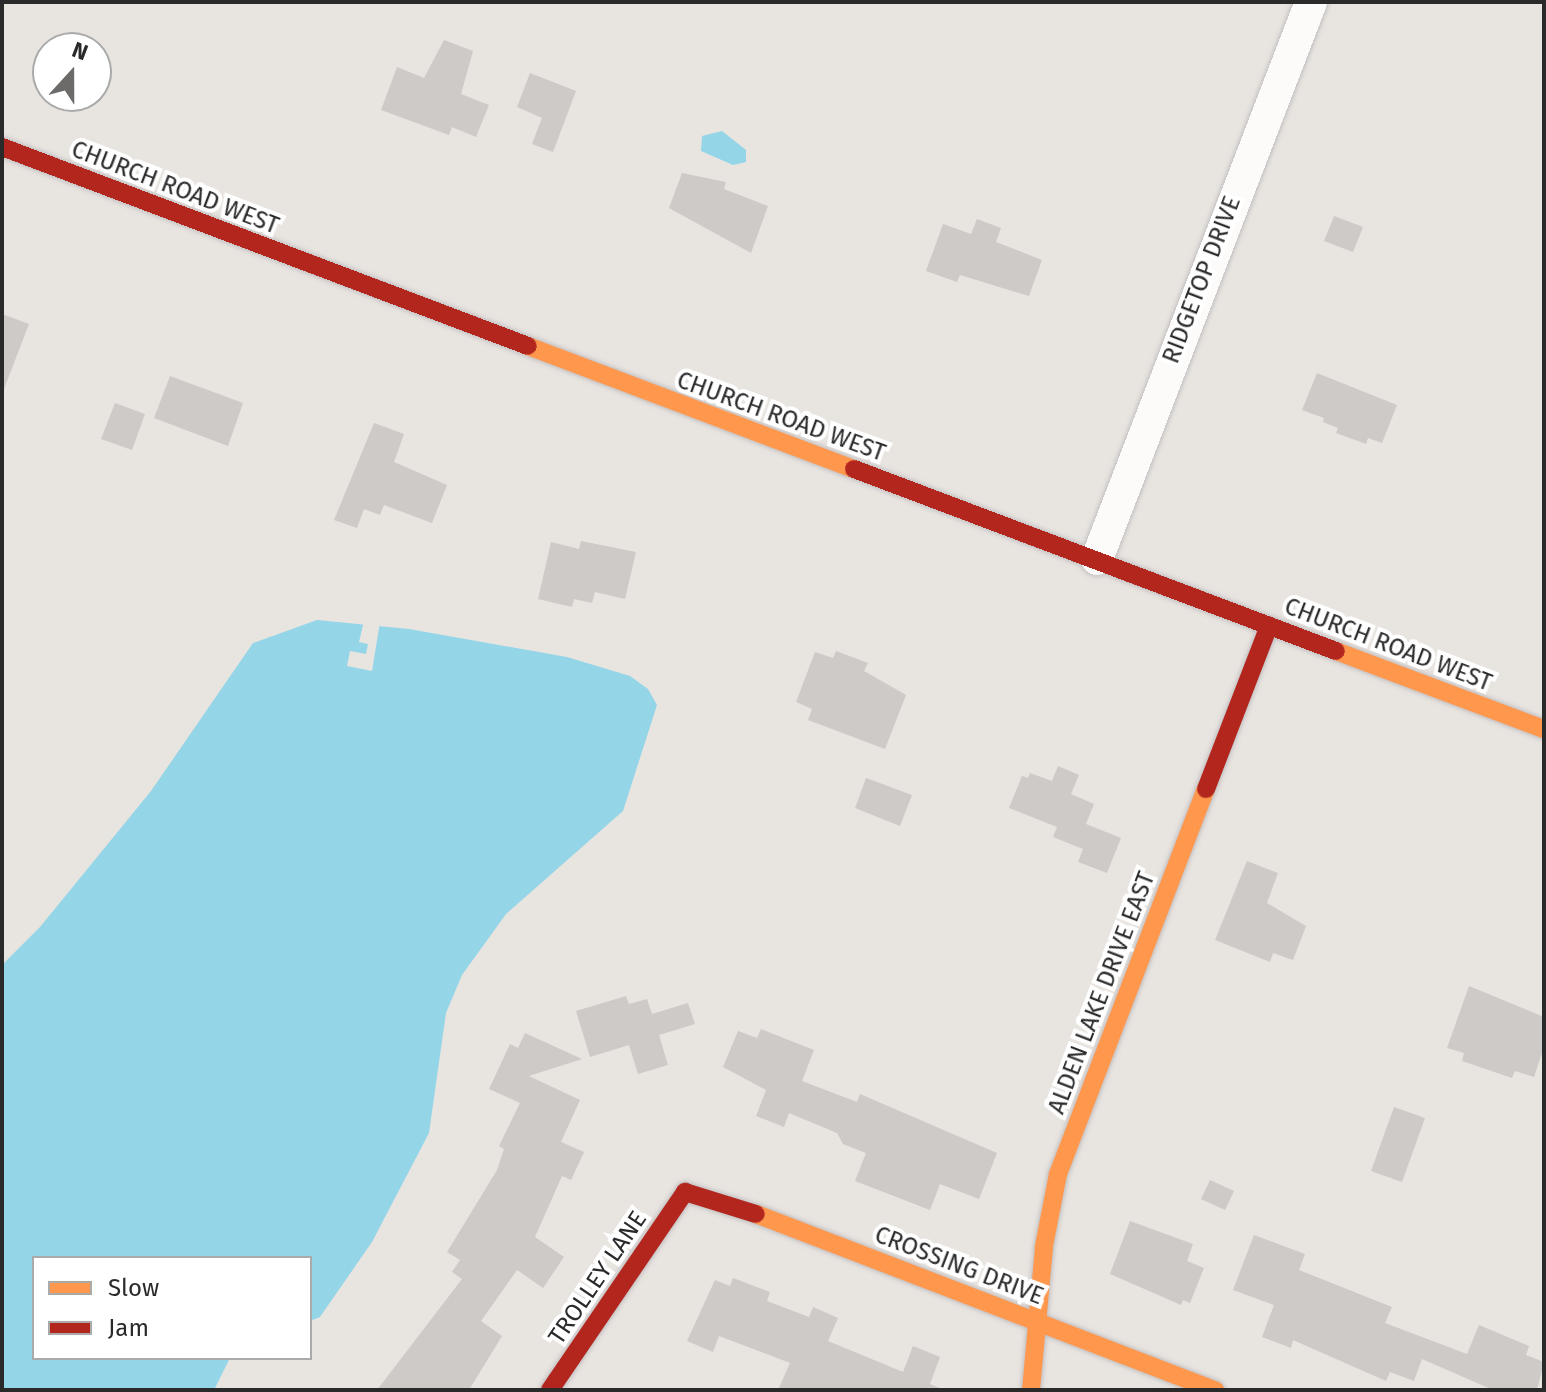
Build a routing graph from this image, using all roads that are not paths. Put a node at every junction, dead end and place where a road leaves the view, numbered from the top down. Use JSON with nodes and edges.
{"nodes":[{"id":1,"x":1311,"y":2,"type":"edge"},
{"id":2,"x":2,"y":147,"type":"edge"},
{"id":3,"x":1097,"y":559,"type":"junction"},
{"id":4,"x":1269,"y":626,"type":"junction"},
{"id":5,"x":1544,"y":729,"type":"edge"},
{"id":6,"x":685,"y":1192,"type":"joint"},
{"id":7,"x":1039,"y":1323,"type":"junction"},
{"id":8,"x":550,"y":1390,"type":"edge"},
{"id":9,"x":1031,"y":1390,"type":"edge"},
{"id":10,"x":1215,"y":1390,"type":"edge"}],
"edges":[{"from":1,"to":3,"type":"street","name":"RIDGETOP DRIVE"},
{"from":2,"to":3,"type":"street","name":"CHURCH ROAD WEST"},
{"from":3,"to":4,"type":"street","name":"CHURCH ROAD WEST"},
{"from":4,"to":5,"type":"street","name":"CHURCH ROAD WEST"},
{"from":4,"to":7,"type":"street","name":"ALDEN LAKE DRIVE EAST"},
{"from":6,"to":7,"type":"street","name":"CROSSING DRIVE"},
{"from":6,"to":8,"type":"street","name":"TROLLEY LANE"},
{"from":7,"to":9,"type":"street","name":"ALDEN LAKE DRIVE EAST"},
{"from":7,"to":10,"type":"street","name":"CROSSING DRIVE"}]}
